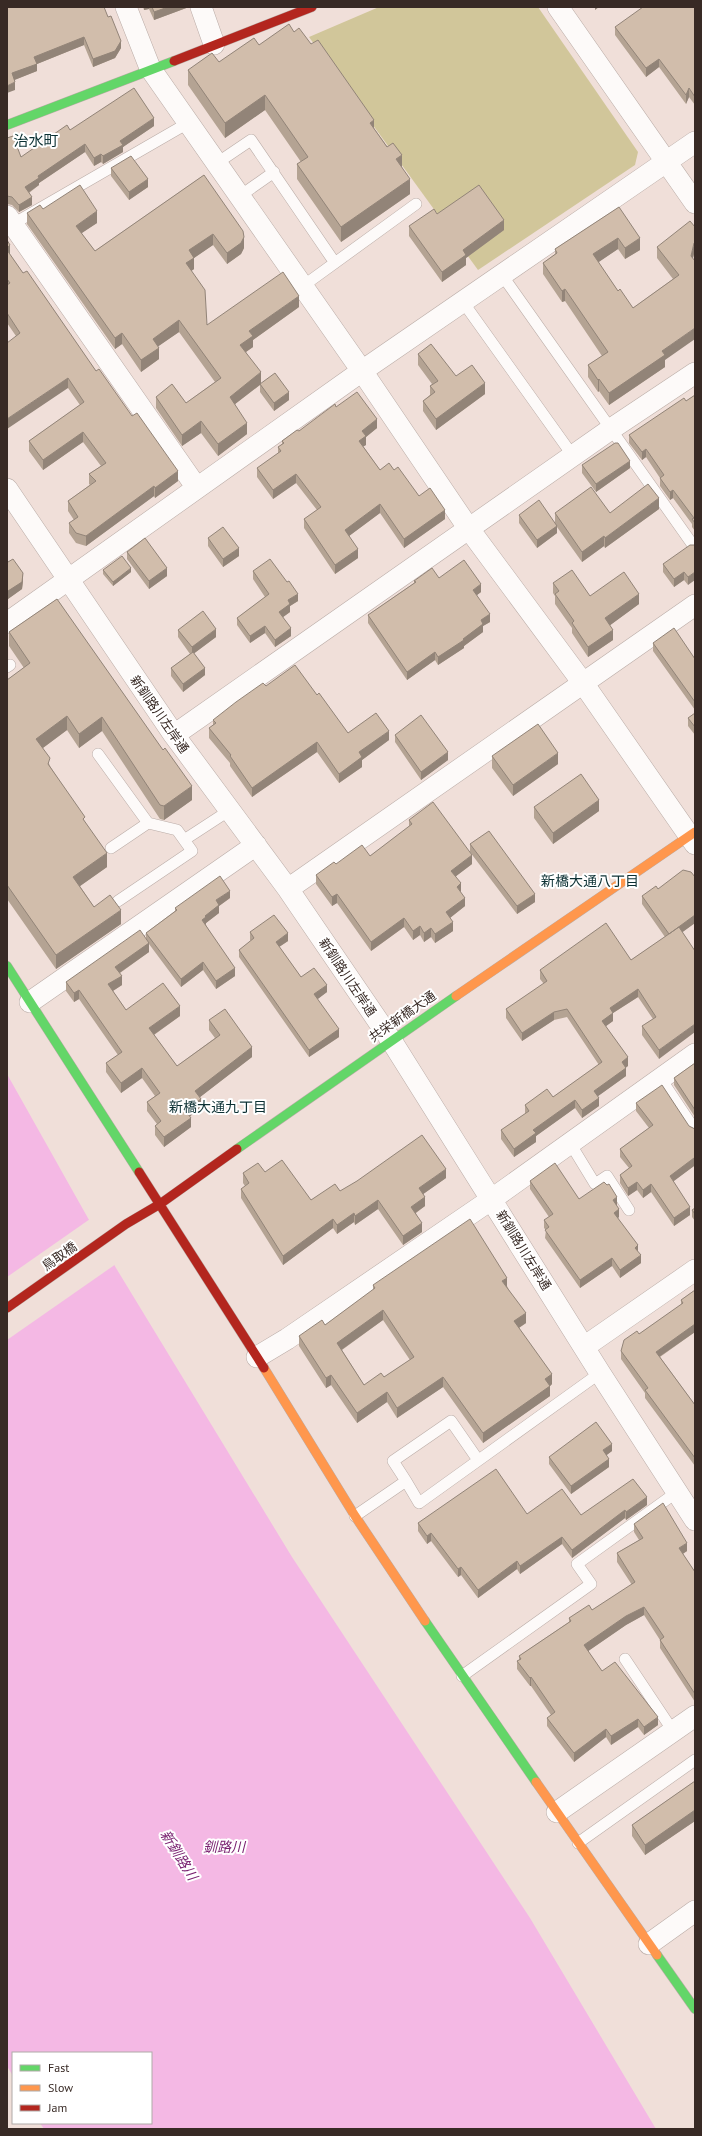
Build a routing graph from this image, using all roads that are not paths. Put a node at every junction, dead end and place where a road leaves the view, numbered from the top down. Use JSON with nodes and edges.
{"nodes":[{"id":1,"x":126,"y":7,"type":"edge"},
{"id":2,"x":201,"y":7,"type":"edge"},
{"id":3,"x":312,"y":7,"type":"edge"},
{"id":4,"x":558,"y":7,"type":"edge"},
{"id":5,"x":214,"y":44,"type":"junction"},
{"id":6,"x":150,"y":68,"type":"junction"},
{"id":7,"x":188,"y":123,"type":"junction"},
{"id":8,"x":7,"y":125,"type":"edge"},
{"id":9,"x":695,"y":142,"type":"edge"},
{"id":10,"x":217,"y":163,"type":"junction"},
{"id":11,"x":666,"y":163,"type":"junction"},
{"id":12,"x":274,"y":172,"type":"junction"},
{"id":13,"x":240,"y":196,"type":"junction"},
{"id":14,"x":695,"y":203,"type":"edge"},
{"id":15,"x":416,"y":204,"type":"dead end"},
{"id":16,"x":10,"y":220,"type":"edge"},
{"id":17,"x":335,"y":263,"type":"junction"},
{"id":18,"x":502,"y":275,"type":"junction"},
{"id":19,"x":303,"y":286,"type":"junction"},
{"id":20,"x":463,"y":302,"type":"junction"},
{"id":21,"x":362,"y":371,"type":"junction"},
{"id":22,"x":695,"y":373,"type":"edge"},
{"id":23,"x":611,"y":429,"type":"junction"},
{"id":24,"x":573,"y":456,"type":"junction"},
{"id":25,"x":197,"y":488,"type":"junction"},
{"id":26,"x":7,"y":490,"type":"edge"},
{"id":27,"x":469,"y":529,"type":"junction"},
{"id":28,"x":695,"y":548,"type":"edge"},
{"id":29,"x":70,"y":579,"type":"junction"},
{"id":30,"x":695,"y":605,"type":"edge"},
{"id":31,"x":7,"y":623,"type":"edge"},
{"id":32,"x":583,"y":683,"type":"junction"},
{"id":33,"x":174,"y":735,"type":"junction"},
{"id":34,"x":98,"y":754,"type":"dead end"},
{"id":35,"x":230,"y":810,"type":"junction"},
{"id":36,"x":148,"y":823,"type":"junction"},
{"id":37,"x":693,"y":837,"type":"edge"},
{"id":38,"x":184,"y":840,"type":"junction"},
{"id":39,"x":256,"y":845,"type":"junction"},
{"id":40,"x":111,"y":848,"type":"dead end"},
{"id":41,"x":288,"y":889,"type":"junction"},
{"id":42,"x":118,"y":901,"type":"dead end"},
{"id":43,"x":7,"y":966,"type":"edge"},
{"id":44,"x":30,"y":1002,"type":"junction"},
{"id":45,"x":391,"y":1040,"type":"junction"},
{"id":46,"x":695,"y":1054,"type":"edge"},
{"id":47,"x":660,"y":1079,"type":"junction"},
{"id":48,"x":695,"y":1130,"type":"edge"},
{"id":49,"x":570,"y":1144,"type":"junction"},
{"id":50,"x":492,"y":1199,"type":"junction"},
{"id":51,"x":160,"y":1204,"type":"junction"},
{"id":52,"x":629,"y":1210,"type":"dead end"},
{"id":53,"x":126,"y":1224,"type":"joint"},
{"id":54,"x":695,"y":1270,"type":"edge"},
{"id":55,"x":7,"y":1308,"type":"edge"},
{"id":56,"x":584,"y":1347,"type":"junction"},
{"id":57,"x":257,"y":1357,"type":"junction"},
{"id":58,"x":600,"y":1374,"type":"junction"},
{"id":59,"x":478,"y":1460,"type":"junction"},
{"id":60,"x":406,"y":1481,"type":"junction"},
{"id":61,"x":689,"y":1506,"type":"edge"},
{"id":62,"x":355,"y":1516,"type":"junction"},
{"id":63,"x":625,"y":1659,"type":"dead end"},
{"id":64,"x":462,"y":1676,"type":"junction"},
{"id":65,"x":695,"y":1716,"type":"edge"},
{"id":66,"x":673,"y":1731,"type":"junction"},
{"id":67,"x":695,"y":1760,"type":"edge"},
{"id":68,"x":557,"y":1812,"type":"junction"},
{"id":69,"x":578,"y":1843,"type":"junction"},
{"id":70,"x":695,"y":1911,"type":"edge"},
{"id":71,"x":649,"y":1944,"type":"junction"},
{"id":72,"x":695,"y":2009,"type":"edge"}],
"edges":[{"from":1,"to":6,"type":"street"},
{"from":2,"to":5,"type":"street"},
{"from":3,"to":5,"type":"street"},
{"from":4,"to":11,"type":"street"},
{"from":5,"to":6,"type":"street"},
{"from":6,"to":7,"type":"street"},
{"from":6,"to":8,"type":"street"},
{"from":7,"to":10,"type":"street"},
{"from":7,"to":16,"type":"lane"},
{"from":9,"to":11,"type":"street"},
{"from":10,"to":12,"type":"lane"},
{"from":10,"to":13,"type":"street"},
{"from":11,"to":14,"type":"street"},
{"from":11,"to":18,"type":"street"},
{"from":12,"to":13,"type":"lane"},
{"from":12,"to":17,"type":"lane"},
{"from":13,"to":19,"type":"street"},
{"from":15,"to":17,"type":"lane"},
{"from":16,"to":25,"type":"street"},
{"from":17,"to":19,"type":"lane"},
{"from":18,"to":20,"type":"street"},
{"from":18,"to":23,"type":"lane"},
{"from":19,"to":21,"type":"street"},
{"from":20,"to":21,"type":"street"},
{"from":20,"to":24,"type":"lane"},
{"from":21,"to":25,"type":"street"},
{"from":21,"to":27,"type":"street"},
{"from":22,"to":23,"type":"street"},
{"from":23,"to":24,"type":"street"},
{"from":23,"to":28,"type":"lane"},
{"from":24,"to":27,"type":"street"},
{"from":25,"to":29,"type":"street"},
{"from":26,"to":29,"type":"street","name":"新釧路川左岸通"},
{"from":27,"to":32,"type":"street"},
{"from":27,"to":33,"type":"street"},
{"from":29,"to":31,"type":"street"},
{"from":29,"to":33,"type":"street","name":"新釧路川左岸通"},
{"from":30,"to":32,"type":"street"},
{"from":32,"to":37,"type":"street"},
{"from":32,"to":41,"type":"street"},
{"from":33,"to":35,"type":"street","name":"新釧路川左岸通"},
{"from":34,"to":36,"type":"lane"},
{"from":35,"to":38,"type":"lane"},
{"from":35,"to":39,"type":"street","name":"新釧路川左岸通"},
{"from":36,"to":38,"type":"lane"},
{"from":36,"to":40,"type":"lane"},
{"from":37,"to":45,"type":"street","name":"共栄新橋大通"},
{"from":38,"to":42,"type":"lane"},
{"from":39,"to":41,"type":"street","name":"新釧路川左岸通"},
{"from":39,"to":44,"type":"street"},
{"from":41,"to":45,"type":"street","name":"新釧路川左岸通"},
{"from":43,"to":44,"type":"street"},
{"from":44,"to":51,"type":"street"},
{"from":45,"to":50,"type":"street","name":"新釧路川左岸通"},
{"from":45,"to":51,"type":"street","name":"共栄新橋大通"},
{"from":46,"to":47,"type":"street"},
{"from":47,"to":48,"type":"lane"},
{"from":47,"to":49,"type":"street"},
{"from":49,"to":50,"type":"street"},
{"from":49,"to":52,"type":"lane"},
{"from":50,"to":56,"type":"street","name":"新釧路川左岸通"},
{"from":50,"to":57,"type":"street"},
{"from":51,"to":53,"type":"street","name":"共栄新橋大通"},
{"from":51,"to":57,"type":"street"},
{"from":53,"to":55,"type":"street","name":"鳥取橋"},
{"from":54,"to":56,"type":"street"},
{"from":56,"to":58,"type":"street","name":"新釧路川左岸通"},
{"from":57,"to":62,"type":"street"},
{"from":58,"to":59,"type":"lane"},
{"from":58,"to":61,"type":"street","name":"新釧路川左岸通"},
{"from":59,"to":60,"type":"lane"},
{"from":59,"to":60,"type":"lane"},
{"from":60,"to":62,"type":"lane"},
{"from":61,"to":64,"type":"lane"},
{"from":62,"to":64,"type":"street"},
{"from":63,"to":66,"type":"lane"},
{"from":64,"to":68,"type":"street"},
{"from":65,"to":66,"type":"street"},
{"from":66,"to":68,"type":"street"},
{"from":67,"to":69,"type":"lane"},
{"from":68,"to":69,"type":"street"},
{"from":69,"to":71,"type":"street"},
{"from":70,"to":71,"type":"street"},
{"from":71,"to":72,"type":"street"}]}
